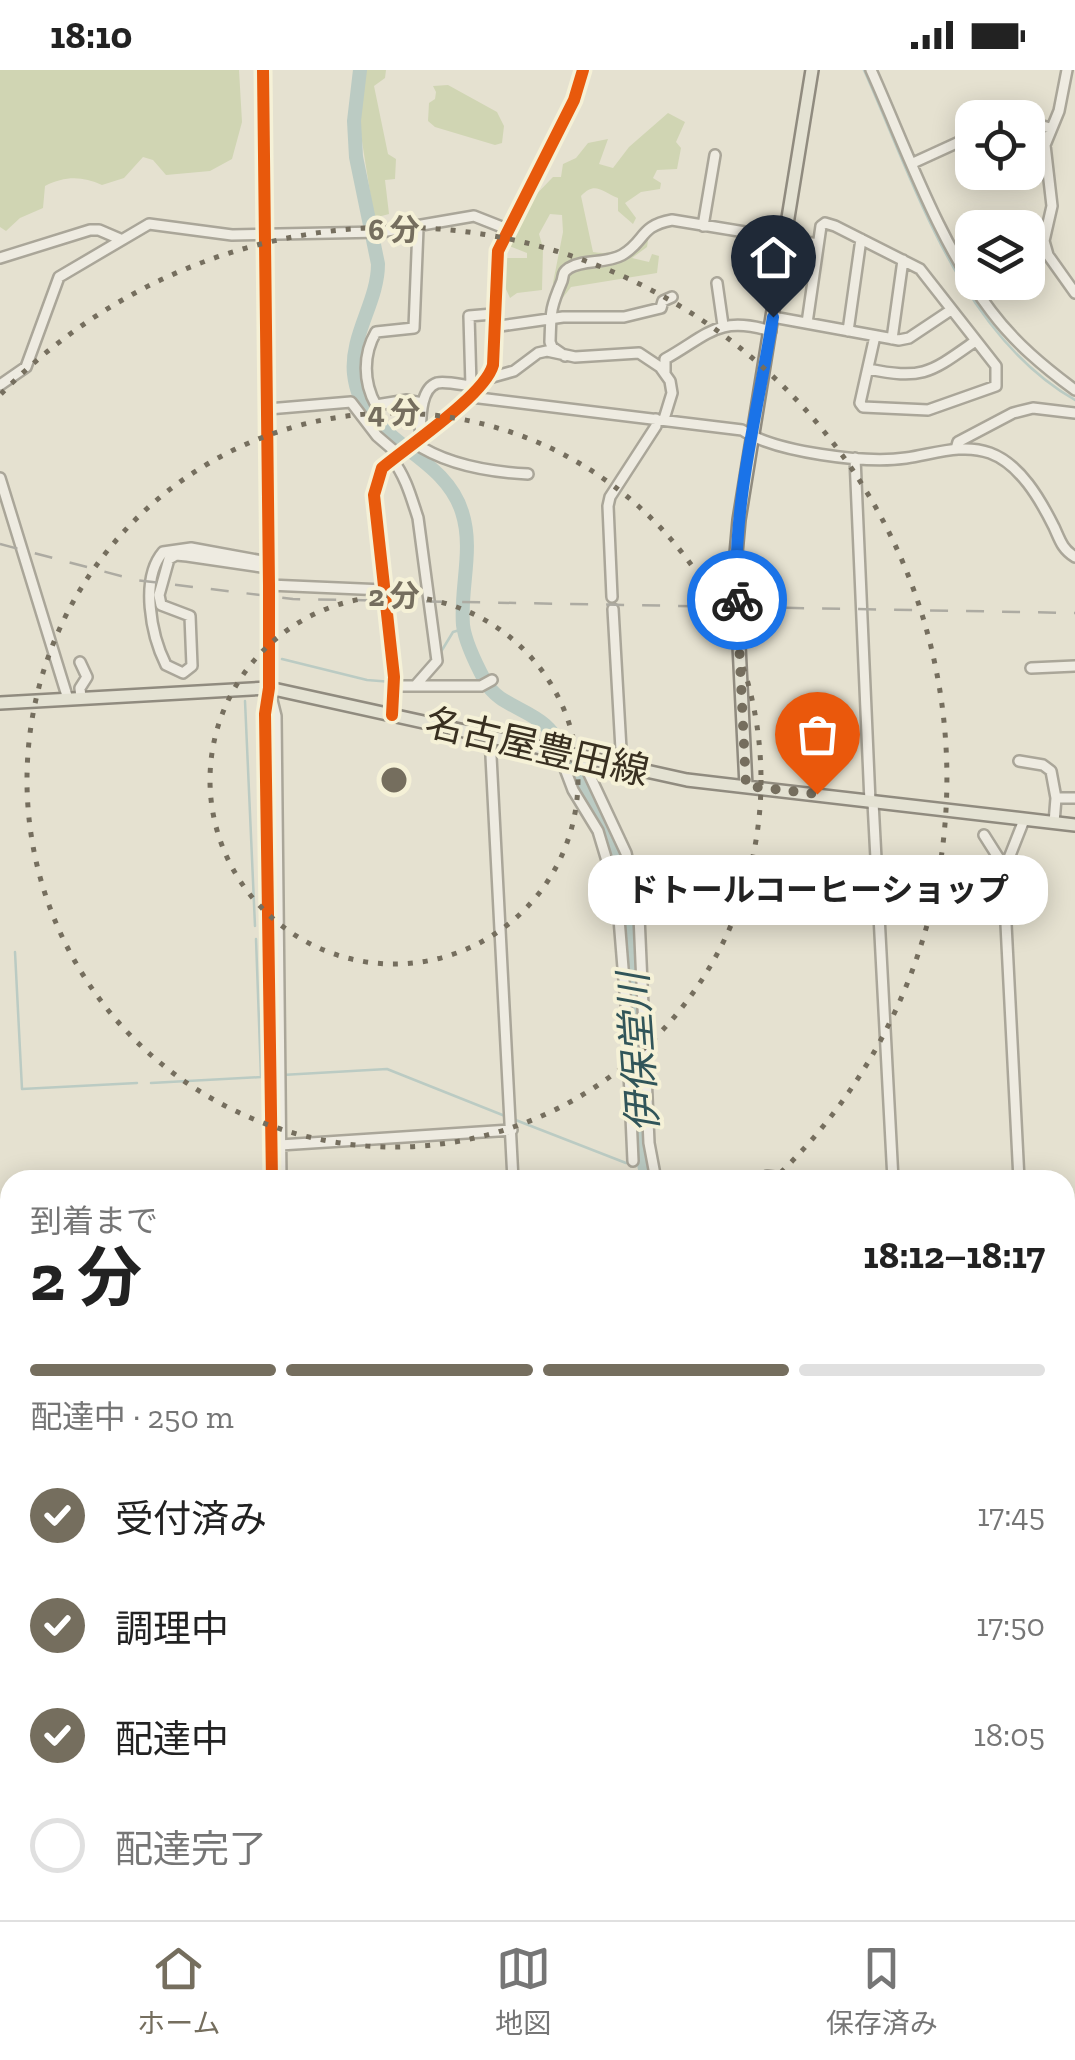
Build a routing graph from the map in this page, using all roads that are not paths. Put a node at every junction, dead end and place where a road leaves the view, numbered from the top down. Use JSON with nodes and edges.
{"nodes":[{"id":1,"x":263,"y":70,"type":"edge"},
{"id":2,"x":583,"y":70,"type":"edge"},
{"id":3,"x":812,"y":70,"type":"edge"},
{"id":4,"x":870,"y":70,"type":"edge"},
{"id":5,"x":1067,"y":70,"type":"edge"},
{"id":6,"x":1045,"y":127,"type":"edge"},
{"id":7,"x":1050,"y":128,"type":"junction"},
{"id":8,"x":955,"y":144,"type":"edge"},
{"id":9,"x":716,"y":155,"type":"dead end"},
{"id":10,"x":913,"y":164,"type":"junction"},
{"id":11,"x":702,"y":226,"type":"junction"},
{"id":12,"x":418,"y":228,"type":"junction"},
{"id":13,"x":507,"y":229,"type":"junction"},
{"id":14,"x":264,"y":234,"type":"junction"},
{"id":15,"x":120,"y":239,"type":"junction"},
{"id":16,"x":862,"y":239,"type":"junction"},
{"id":17,"x":785,"y":240,"type":"junction"},
{"id":18,"x":818,"y":244,"type":"junction"},
{"id":19,"x":0,"y":258,"type":"edge"},
{"id":20,"x":903,"y":260,"type":"junction"},
{"id":21,"x":718,"y":282,"type":"dead end"},
{"id":22,"x":1075,"y":293,"type":"edge"},
{"id":23,"x":672,"y":297,"type":"dead end"},
{"id":24,"x":952,"y":310,"type":"junction"},
{"id":25,"x":493,"y":314,"type":"junction"},
{"id":26,"x":773,"y":317,"type":"junction"},
{"id":27,"x":550,"y":320,"type":"junction"},
{"id":28,"x":807,"y":323,"type":"junction"},
{"id":29,"x":723,"y":325,"type":"junction"},
{"id":30,"x":493,"y":327,"type":"junction"},
{"id":31,"x":770,"y":331,"type":"junction"},
{"id":32,"x":848,"y":331,"type":"junction"},
{"id":33,"x":875,"y":336,"type":"junction"},
{"id":34,"x":892,"y":339,"type":"junction"},
{"id":35,"x":974,"y":342,"type":"junction"},
{"id":36,"x":565,"y":356,"type":"junction"},
{"id":37,"x":868,"y":369,"type":"junction"},
{"id":38,"x":665,"y":373,"type":"junction"},
{"id":39,"x":488,"y":378,"type":"junction"},
{"id":40,"x":0,"y":385,"type":"edge"},
{"id":41,"x":1075,"y":390,"type":"edge"},
{"id":42,"x":471,"y":397,"type":"junction"},
{"id":43,"x":422,"y":403,"type":"junction"},
{"id":44,"x":268,"y":410,"type":"junction"},
{"id":45,"x":1075,"y":413,"type":"edge"},
{"id":46,"x":660,"y":419,"type":"junction"},
{"id":47,"x":752,"y":437,"type":"junction"},
{"id":48,"x":406,"y":448,"type":"junction"},
{"id":49,"x":956,"y":449,"type":"junction"},
{"id":50,"x":854,"y":458,"type":"junction"},
{"id":51,"x":528,"y":474,"type":"dead end"},
{"id":52,"x":0,"y":478,"type":"edge"},
{"id":53,"x":1075,"y":558,"type":"edge"},
{"id":54,"x":268,"y":565,"type":"junction"},
{"id":55,"x":269,"y":584,"type":"junction"},
{"id":56,"x":384,"y":590,"type":"junction"},
{"id":57,"x":80,"y":662,"type":"dead end"},
{"id":58,"x":1075,"y":666,"type":"edge"},
{"id":59,"x":1031,"y":668,"type":"dead end"},
{"id":60,"x":492,"y":680,"type":"dead end"},
{"id":61,"x":394,"y":683,"type":"junction"},
{"id":62,"x":415,"y":686,"type":"junction"},
{"id":63,"x":269,"y":688,"type":"junction"},
{"id":64,"x":74,"y":699,"type":"junction"},
{"id":65,"x":0,"y":703,"type":"edge"},
{"id":66,"x":392,"y":715,"type":"junction"},
{"id":67,"x":490,"y":738,"type":"junction"},
{"id":68,"x":568,"y":756,"type":"junction"},
{"id":69,"x":1018,"y":761,"type":"dead end"},
{"id":70,"x":622,"y":767,"type":"junction"},
{"id":71,"x":746,"y":786,"type":"junction"},
{"id":72,"x":1056,"y":798,"type":"junction"},
{"id":73,"x":1075,"y":798,"type":"edge"},
{"id":74,"x":871,"y":802,"type":"junction"},
{"id":75,"x":1024,"y":820,"type":"junction"},
{"id":76,"x":1054,"y":823,"type":"junction"},
{"id":77,"x":1075,"y":825,"type":"edge"},
{"id":78,"x":984,"y":835,"type":"dead end"},
{"id":79,"x":1003,"y":865,"type":"junction"},
{"id":80,"x":512,"y":1130,"type":"junction"},
{"id":81,"x":280,"y":1145,"type":"junction"},
{"id":82,"x":633,"y":1161,"type":"dead end"},
{"id":83,"x":272,"y":1170,"type":"edge"},
{"id":84,"x":281,"y":1170,"type":"edge"},
{"id":85,"x":513,"y":1170,"type":"edge"},
{"id":86,"x":655,"y":1170,"type":"edge"},
{"id":87,"x":892,"y":1170,"type":"edge"},
{"id":88,"x":1018,"y":1170,"type":"edge"}],
"edges":[{"from":1,"to":14,"type":"street"},
{"from":2,"to":13,"type":"street"},
{"from":3,"to":17,"type":"main road"},
{"from":4,"to":10,"type":"street"},
{"from":5,"to":7,"type":"street"},
{"from":6,"to":7,"type":"street"},
{"from":7,"to":22,"type":"street"},
{"from":8,"to":10,"type":"street"},
{"from":9,"to":11,"type":"street"},
{"from":10,"to":41,"type":"street"},
{"from":11,"to":17,"type":"street"},
{"from":11,"to":27,"type":"street"},
{"from":12,"to":13,"type":"street"},
{"from":12,"to":14,"type":"street"},
{"from":12,"to":43,"type":"street"},
{"from":13,"to":25,"type":"street"},
{"from":14,"to":15,"type":"street"},
{"from":14,"to":44,"type":"street"},
{"from":15,"to":19,"type":"street"},
{"from":15,"to":40,"type":"street"},
{"from":16,"to":18,"type":"street"},
{"from":16,"to":20,"type":"street"},
{"from":16,"to":32,"type":"street"},
{"from":17,"to":18,"type":"street"},
{"from":17,"to":26,"type":"main road"},
{"from":18,"to":28,"type":"street"},
{"from":20,"to":24,"type":"street"},
{"from":20,"to":34,"type":"street"},
{"from":21,"to":29,"type":"street"},
{"from":23,"to":27,"type":"street"},
{"from":24,"to":34,"type":"street"},
{"from":24,"to":35,"type":"street"},
{"from":25,"to":30,"type":"street"},
{"from":25,"to":43,"type":"street"},
{"from":26,"to":28,"type":"street"},
{"from":26,"to":31,"type":"main road"},
{"from":27,"to":30,"type":"street"},
{"from":27,"to":36,"type":"street"},
{"from":28,"to":32,"type":"street"},
{"from":29,"to":31,"type":"street"},
{"from":29,"to":38,"type":"street"},
{"from":30,"to":39,"type":"street"},
{"from":31,"to":47,"type":"main road"},
{"from":32,"to":33,"type":"street"},
{"from":33,"to":34,"type":"street"},
{"from":33,"to":37,"type":"street"},
{"from":35,"to":37,"type":"street"},
{"from":35,"to":37,"type":"street"},
{"from":36,"to":38,"type":"street"},
{"from":36,"to":39,"type":"street"},
{"from":38,"to":46,"type":"street"},
{"from":39,"to":42,"type":"street"},
{"from":42,"to":46,"type":"street"},
{"from":42,"to":48,"type":"street"},
{"from":43,"to":48,"type":"street"},
{"from":44,"to":48,"type":"street"},
{"from":44,"to":54,"type":"street"},
{"from":45,"to":49,"type":"street"},
{"from":46,"to":47,"type":"street"},
{"from":46,"to":70,"type":"street"},
{"from":47,"to":50,"type":"street"},
{"from":47,"to":71,"type":"main road"},
{"from":48,"to":51,"type":"street"},
{"from":48,"to":56,"type":"street"},
{"from":48,"to":62,"type":"street"},
{"from":49,"to":50,"type":"street"},
{"from":49,"to":53,"type":"street"},
{"from":50,"to":74,"type":"street"},
{"from":52,"to":64,"type":"street"},
{"from":54,"to":54,"type":"street"},
{"from":54,"to":55,"type":"street"},
{"from":55,"to":56,"type":"street"},
{"from":55,"to":63,"type":"street"},
{"from":56,"to":61,"type":"street"},
{"from":57,"to":64,"type":"street"},
{"from":58,"to":59,"type":"street"},
{"from":60,"to":62,"type":"street"},
{"from":61,"to":62,"type":"street"},
{"from":61,"to":66,"type":"street"},
{"from":63,"to":64,"type":"main road","name":"名古屋豊田線"},
{"from":63,"to":66,"type":"main road","name":"名古屋豊田線"},
{"from":63,"to":81,"type":"street"},
{"from":63,"to":83,"type":"street"},
{"from":64,"to":65,"type":"main road","name":"名古屋豊田線"},
{"from":66,"to":67,"type":"main road","name":"名古屋豊田線"},
{"from":67,"to":68,"type":"main road","name":"名古屋豊田線"},
{"from":67,"to":80,"type":"street"},
{"from":68,"to":70,"type":"main road","name":"名古屋豊田線"},
{"from":68,"to":82,"type":"street"},
{"from":68,"to":86,"type":"street"},
{"from":69,"to":72,"type":"street"},
{"from":70,"to":71,"type":"main road","name":"名古屋豊田線"},
{"from":71,"to":74,"type":"main road","name":"名古屋豊田線"},
{"from":72,"to":73,"type":"street"},
{"from":72,"to":76,"type":"street"},
{"from":74,"to":75,"type":"main road","name":"名古屋豊田線"},
{"from":74,"to":87,"type":"street"},
{"from":75,"to":76,"type":"main road","name":"名古屋豊田線"},
{"from":75,"to":79,"type":"street"},
{"from":76,"to":77,"type":"main road","name":"名古屋豊田線"},
{"from":78,"to":79,"type":"street"},
{"from":79,"to":88,"type":"street"},
{"from":80,"to":81,"type":"street"},
{"from":80,"to":85,"type":"street"},
{"from":81,"to":84,"type":"street"}]}
